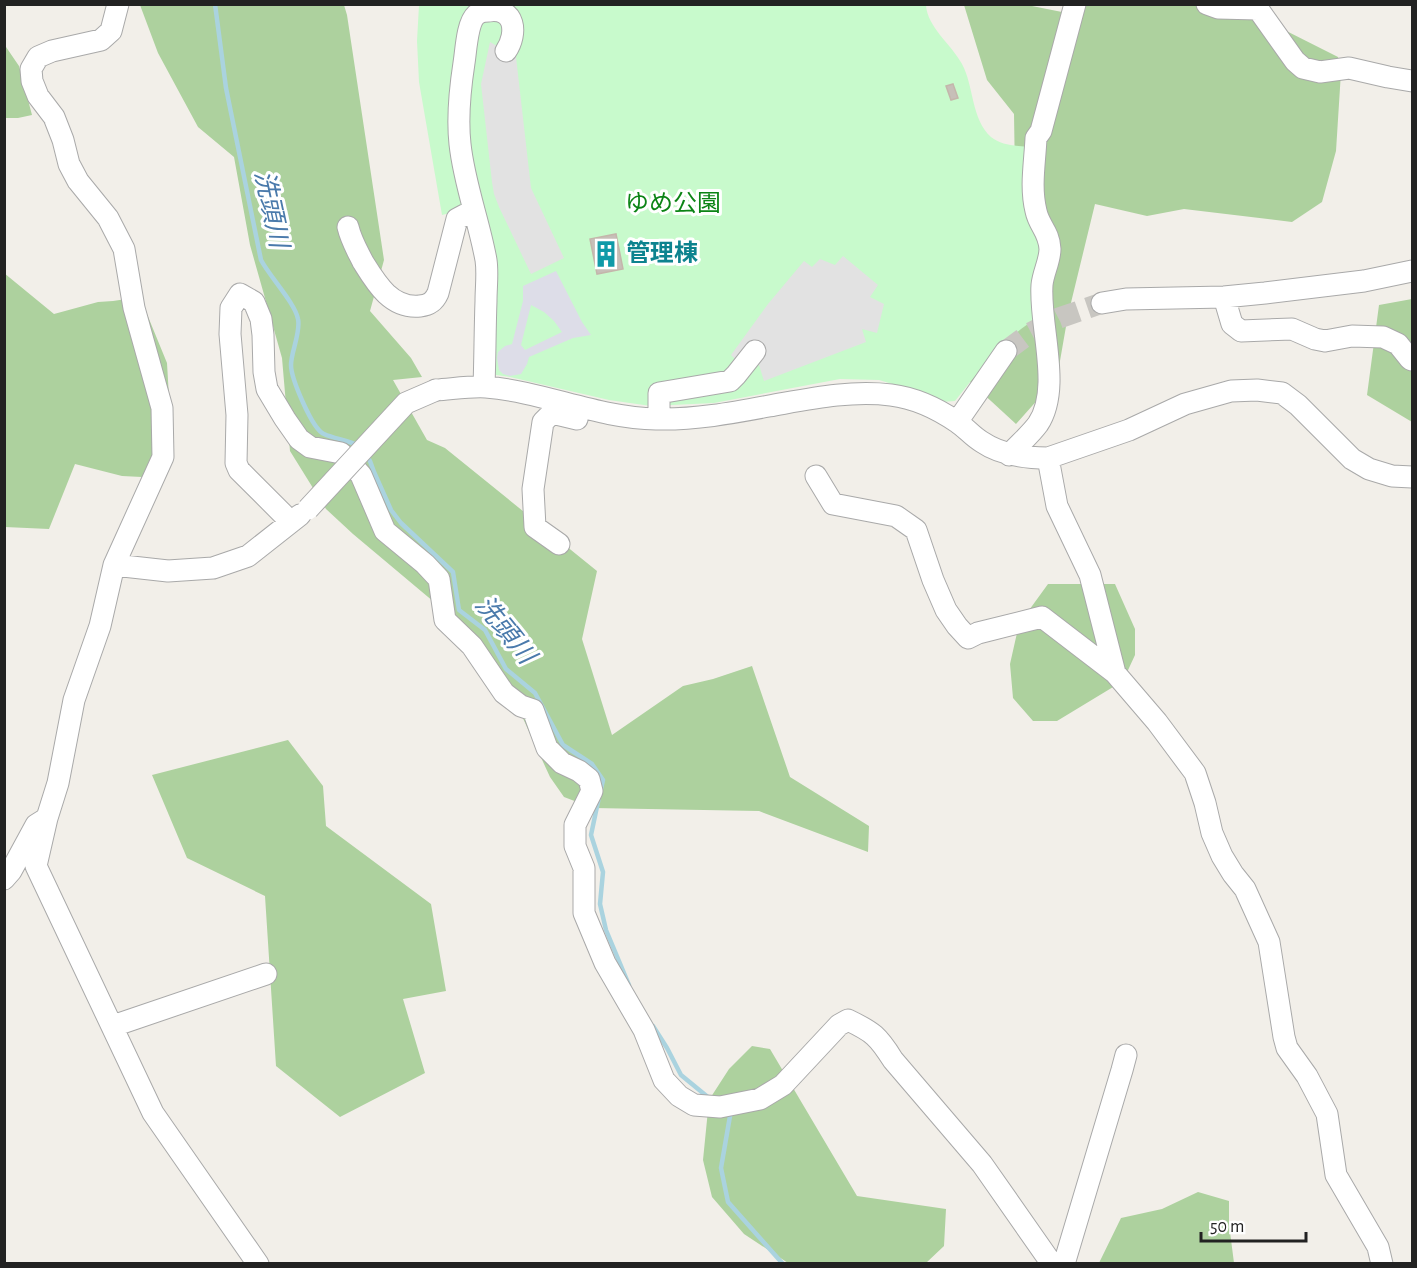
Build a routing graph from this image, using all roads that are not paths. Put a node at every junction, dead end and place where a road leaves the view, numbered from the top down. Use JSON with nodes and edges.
{"nodes":[{"id":1,"x":118,"y":4,"type":"edge"},
{"id":2,"x":1075,"y":4,"type":"edge"},
{"id":3,"x":1207,"y":4,"type":"edge"},
{"id":4,"x":506,"y":51,"type":"dead end"},
{"id":5,"x":1413,"y":81,"type":"edge"},
{"id":6,"x":474,"y":210,"type":"junction"},
{"id":7,"x":348,"y":227,"type":"dead end"},
{"id":8,"x":1413,"y":271,"type":"edge"},
{"id":9,"x":1224,"y":297,"type":"junction"},
{"id":10,"x":1102,"y":303,"type":"tunnel mouth"},
{"id":11,"x":755,"y":351,"type":"dead end"},
{"id":12,"x":1006,"y":351,"type":"tunnel mouth"},
{"id":13,"x":1413,"y":360,"type":"edge"},
{"id":14,"x":484,"y":387,"type":"junction"},
{"id":15,"x":657,"y":419,"type":"junction"},
{"id":16,"x":957,"y":422,"type":"junction"},
{"id":17,"x":1009,"y":455,"type":"junction"},
{"id":18,"x":1048,"y":458,"type":"junction"},
{"id":19,"x":816,"y":476,"type":"dead end"},
{"id":20,"x":1413,"y":477,"type":"edge"},
{"id":21,"x":291,"y":522,"type":"junction"},
{"id":22,"x":559,"y":544,"type":"dead end"},
{"id":23,"x":114,"y":565,"type":"junction"},
{"id":24,"x":1115,"y":673,"type":"junction"},
{"id":25,"x":47,"y":818,"type":"junction"},
{"id":26,"x":4,"y":879,"type":"edge"},
{"id":27,"x":266,"y":974,"type":"dead end"},
{"id":28,"x":113,"y":1026,"type":"junction"},
{"id":29,"x":1126,"y":1055,"type":"dead end"},
{"id":30,"x":258,"y":1263,"type":"edge"},
{"id":31,"x":1052,"y":1263,"type":"edge"},
{"id":32,"x":1064,"y":1263,"type":"edge"},
{"id":33,"x":1382,"y":1263,"type":"edge"}],
"edges":[{"from":1,"to":23,"type":"street"},
{"from":2,"to":17,"type":"street"},
{"from":3,"to":5,"type":"street"},
{"from":4,"to":6,"type":"street"},
{"from":6,"to":7,"type":"street"},
{"from":6,"to":14,"type":"street"},
{"from":8,"to":9,"type":"street"},
{"from":9,"to":10,"type":"street"},
{"from":9,"to":13,"type":"street"},
{"from":11,"to":15,"type":"street"},
{"from":12,"to":16,"type":"street"},
{"from":14,"to":15,"type":"street"},
{"from":14,"to":21,"type":"street","bridge":true},
{"from":15,"to":16,"type":"street"},
{"from":15,"to":22,"type":"street"},
{"from":16,"to":17,"type":"street"},
{"from":17,"to":18,"type":"street"},
{"from":18,"to":20,"type":"street"},
{"from":18,"to":24,"type":"street"},
{"from":19,"to":24,"type":"street"},
{"from":21,"to":23,"type":"street"},
{"from":21,"to":31,"type":"street"},
{"from":23,"to":25,"type":"street"},
{"from":24,"to":33,"type":"street"},
{"from":25,"to":26,"type":"street"},
{"from":25,"to":28,"type":"street"},
{"from":27,"to":28,"type":"street"},
{"from":28,"to":30,"type":"street"},
{"from":29,"to":32,"type":"street"}]}
